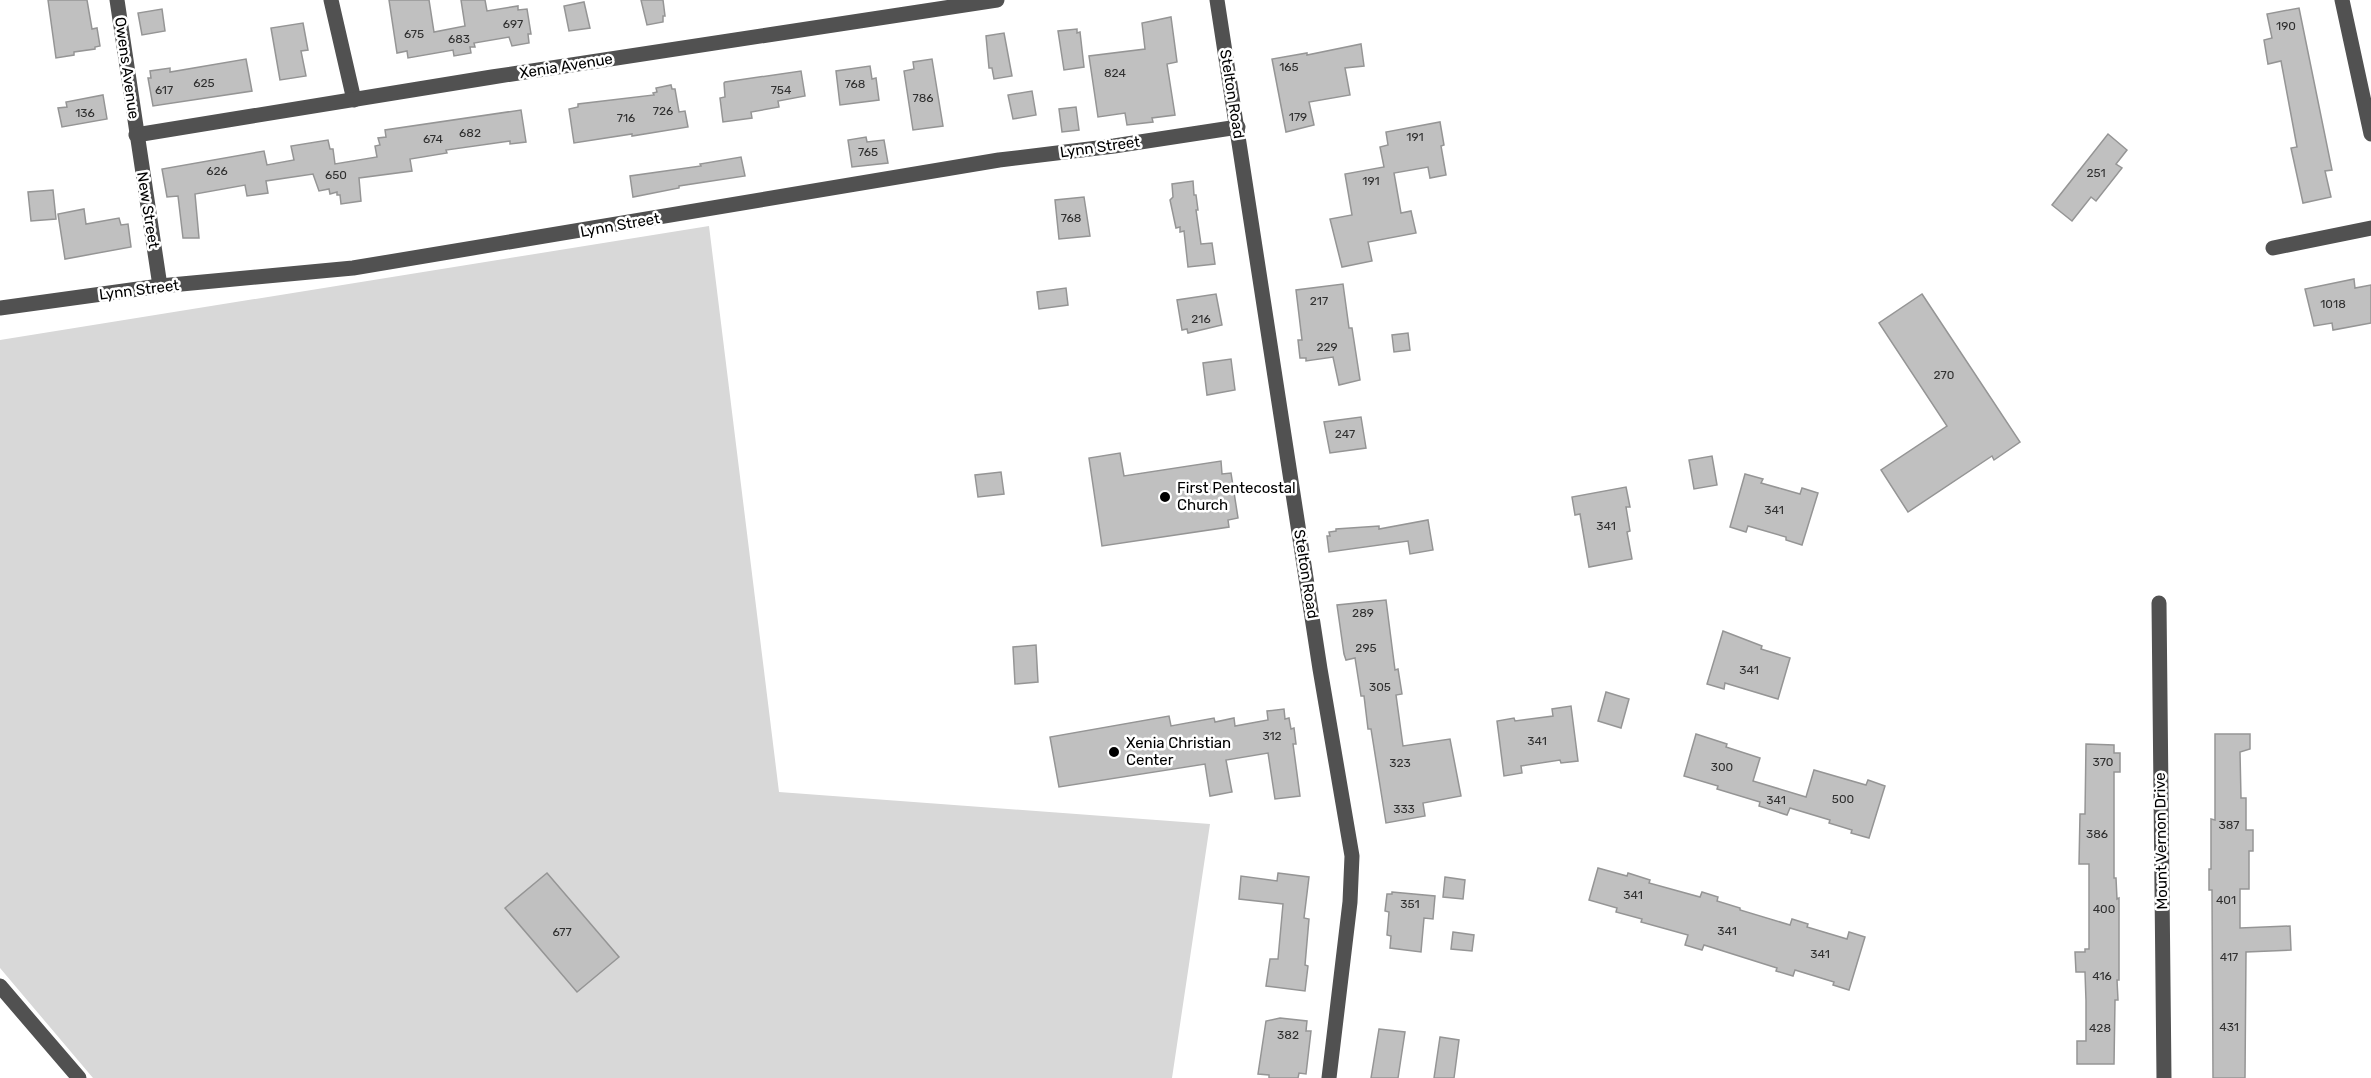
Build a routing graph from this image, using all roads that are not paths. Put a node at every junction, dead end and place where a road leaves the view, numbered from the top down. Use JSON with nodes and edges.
{"nodes":[{"id":1,"x":117,"y":0,"type":"edge"},
{"id":2,"x":331,"y":0,"type":"edge"},
{"id":3,"x":997,"y":0,"type":"edge"},
{"id":4,"x":1217,"y":0,"type":"edge"},
{"id":5,"x":2342,"y":0,"type":"edge"},
{"id":6,"x":354,"y":100,"type":"junction"},
{"id":7,"x":1238,"y":127,"type":"junction"},
{"id":8,"x":2371,"y":134,"type":"edge"},
{"id":9,"x":136,"y":135,"type":"junction"},
{"id":10,"x":2371,"y":228,"type":"edge"},
{"id":11,"x":2273,"y":248,"type":"dead end"},
{"id":12,"x":160,"y":286,"type":"junction"},
{"id":13,"x":0,"y":308,"type":"edge"},
{"id":14,"x":2159,"y":603,"type":"dead end"},
{"id":15,"x":0,"y":986,"type":"edge"},
{"id":16,"x":79,"y":1078,"type":"edge"},
{"id":17,"x":1329,"y":1078,"type":"edge"},
{"id":18,"x":2164,"y":1078,"type":"edge"}],
"edges":[{"from":1,"to":9,"type":"street","name":"Owens Avenue"},
{"from":2,"to":6,"type":"street"},
{"from":3,"to":6,"type":"street","name":"Xenia Avenue"},
{"from":4,"to":7,"type":"street","name":"Stelton Road"},
{"from":5,"to":8,"type":"street"},
{"from":6,"to":9,"type":"street","name":"Xenia Avenue"},
{"from":7,"to":12,"type":"street","name":"Lynn Street"},
{"from":7,"to":17,"type":"street","name":"Stelton Road"},
{"from":9,"to":12,"type":"street","name":"New Street"},
{"from":10,"to":11,"type":"street"},
{"from":12,"to":13,"type":"street","name":"Lynn Street"},
{"from":14,"to":18,"type":"street","name":"Mount Vernon Drive"},
{"from":15,"to":16,"type":"street"}]}
